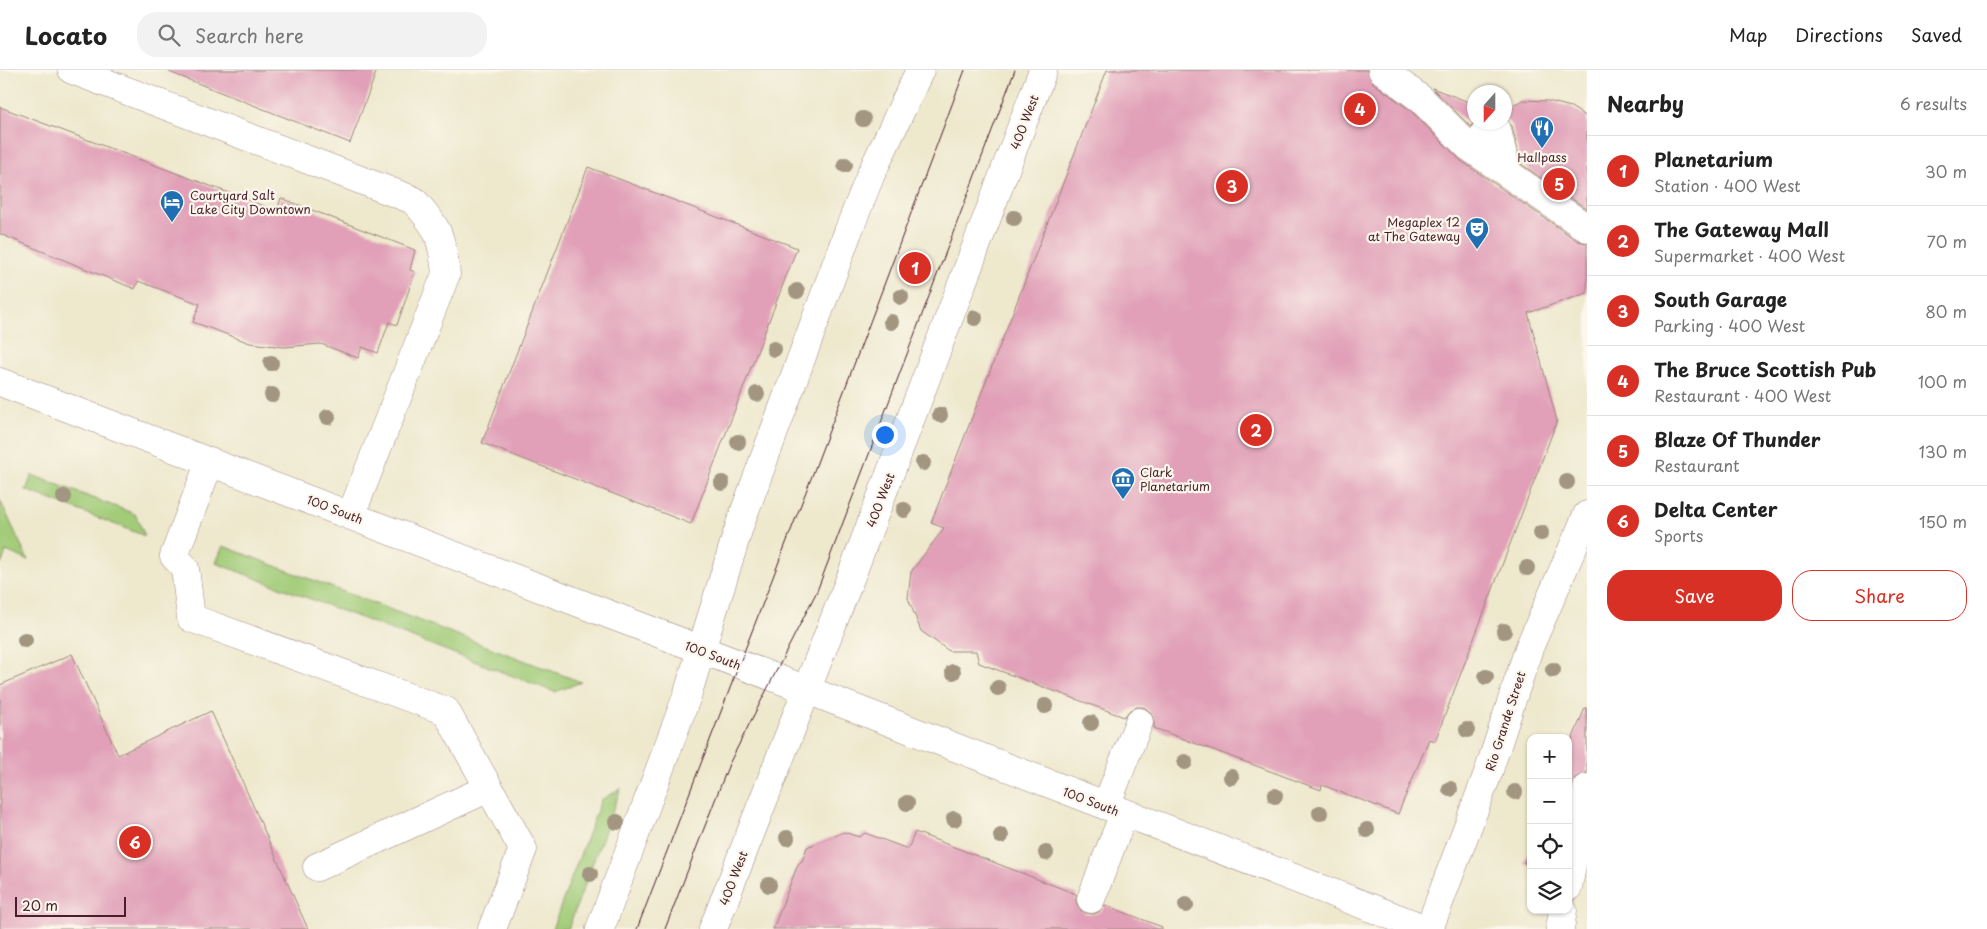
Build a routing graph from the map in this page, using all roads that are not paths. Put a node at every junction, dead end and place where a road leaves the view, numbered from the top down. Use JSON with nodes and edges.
{"nodes":[{"id":1,"x":72,"y":70,"type":"edge"},
{"id":2,"x":920,"y":70,"type":"edge"},
{"id":3,"x":1043,"y":70,"type":"edge"},
{"id":4,"x":1382,"y":70,"type":"edge"},
{"id":5,"x":1491,"y":131,"type":"dead end"},
{"id":6,"x":1506,"y":173,"type":"junction"},
{"id":7,"x":1587,"y":228,"type":"edge"},
{"id":8,"x":0,"y":382,"type":"edge"},
{"id":9,"x":210,"y":461,"type":"junction"},
{"id":10,"x":351,"y":515,"type":"junction"},
{"id":11,"x":1587,"y":515,"type":"edge"},
{"id":12,"x":702,"y":650,"type":"junction"},
{"id":13,"x":807,"y":690,"type":"junction"},
{"id":14,"x":1139,"y":722,"type":"dead end"},
{"id":15,"x":489,"y":788,"type":"junction"},
{"id":16,"x":1587,"y":788,"type":"edge"},
{"id":17,"x":1115,"y":810,"type":"junction"},
{"id":18,"x":317,"y":867,"type":"dead end"},
{"id":19,"x":1571,"y":869,"type":"edge"},
{"id":20,"x":1091,"y":899,"type":"dead end"},
{"id":21,"x":1562,"y":914,"type":"edge"},
{"id":22,"x":492,"y":929,"type":"edge"},
{"id":23,"x":600,"y":929,"type":"edge"},
{"id":24,"x":713,"y":929,"type":"edge"},
{"id":25,"x":1427,"y":929,"type":"edge"},
{"id":26,"x":1560,"y":929,"type":"edge"}],
"edges":[{"from":1,"to":10,"type":"street"},
{"from":2,"to":12,"type":"street"},
{"from":3,"to":13,"type":"street","name":"400 West"},
{"from":4,"to":6,"type":"street"},
{"from":5,"to":6,"type":"street"},
{"from":6,"to":7,"type":"street"},
{"from":8,"to":9,"type":"street","name":"100 South"},
{"from":9,"to":10,"type":"street","name":"100 South"},
{"from":9,"to":15,"type":"street"},
{"from":10,"to":12,"type":"street","name":"100 South"},
{"from":11,"to":25,"type":"street","name":"Rio Grande Street"},
{"from":12,"to":13,"type":"street","name":"100 South"},
{"from":12,"to":23,"type":"street"},
{"from":13,"to":17,"type":"street","name":"100 South"},
{"from":13,"to":24,"type":"street","name":"400 West"},
{"from":14,"to":17,"type":"street"},
{"from":15,"to":18,"type":"street"},
{"from":15,"to":22,"type":"street"},
{"from":16,"to":19,"type":"street"},
{"from":17,"to":20,"type":"street"},
{"from":17,"to":25,"type":"street","name":"100 South"},
{"from":21,"to":26,"type":"street"}]}
